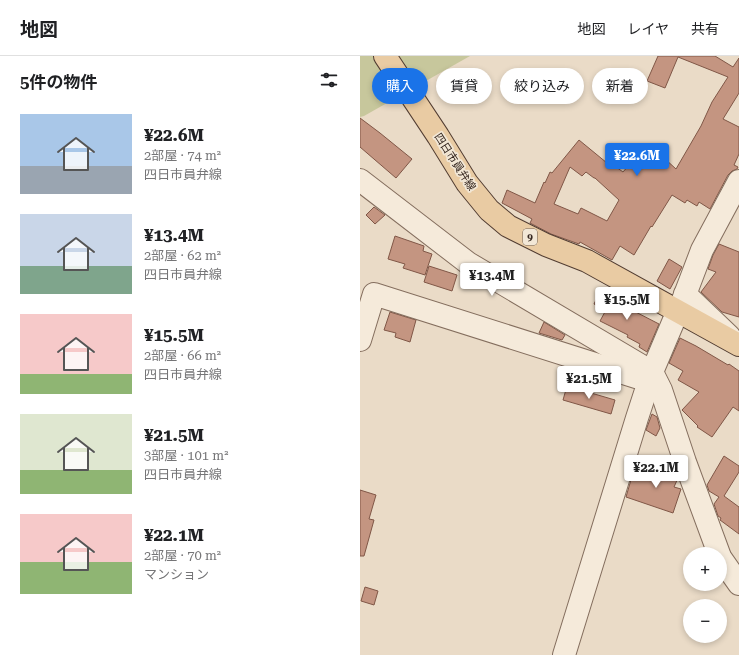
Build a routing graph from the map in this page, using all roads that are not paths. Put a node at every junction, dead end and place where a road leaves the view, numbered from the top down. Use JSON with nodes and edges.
{"nodes":[{"id":1,"x":385,"y":56,"type":"edge"},
{"id":2,"x":360,"y":180,"type":"edge"},
{"id":3,"x":739,"y":182,"type":"edge"},
{"id":4,"x":674,"y":320,"type":"dead end"},
{"id":5,"x":360,"y":340,"type":"edge"},
{"id":6,"x":739,"y":345,"type":"edge"},
{"id":7,"x":652,"y":372,"type":"junction"},
{"id":8,"x":716,"y":547,"type":"edge"},
{"id":9,"x":727,"y":567,"type":"edge"},
{"id":10,"x":739,"y":584,"type":"edge"},
{"id":11,"x":564,"y":655,"type":"edge"}],
"edges":[{"from":1,"to":6,"type":"main road","name":"四日市員弁線","number":"9"},
{"from":2,"to":7,"type":"street"},
{"from":3,"to":6,"type":"street"},
{"from":4,"to":7,"type":"street"},
{"from":5,"to":7,"type":"street"},
{"from":7,"to":8,"type":"street"},
{"from":7,"to":11,"type":"street"},
{"from":9,"to":10,"type":"street"}]}
